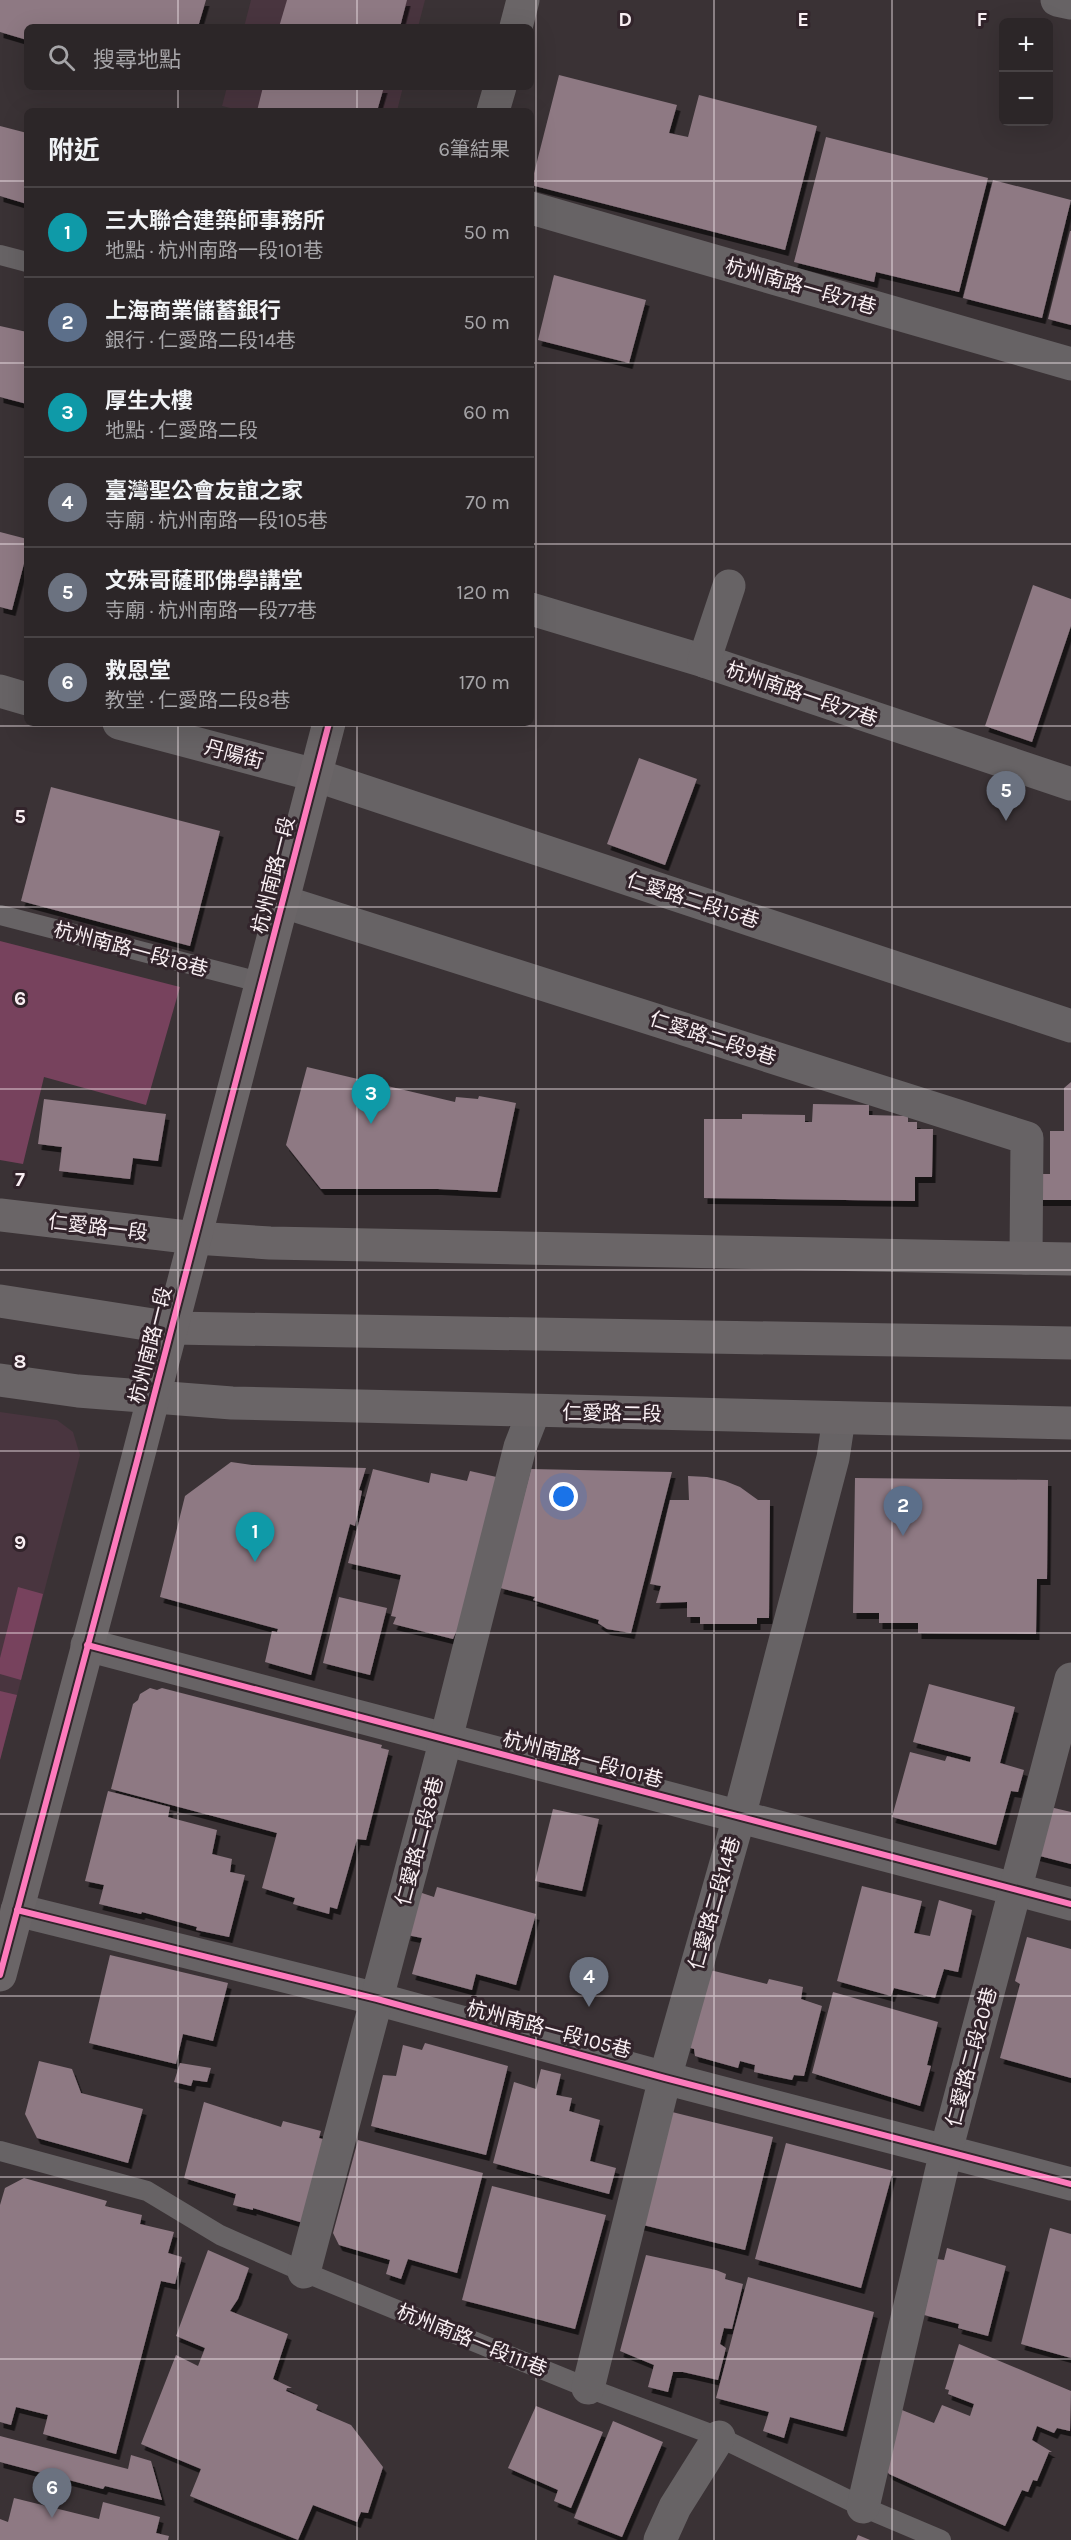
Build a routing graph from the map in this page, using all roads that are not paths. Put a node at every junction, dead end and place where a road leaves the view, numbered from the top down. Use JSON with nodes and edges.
{"nodes":[{"id":1,"x":523,"y":0,"type":"edge"},
{"id":2,"x":1057,"y":0,"type":"edge"},
{"id":3,"x":1071,"y":3,"type":"edge"},
{"id":4,"x":517,"y":24,"type":"edge"},
{"id":5,"x":499,"y":90,"type":"edge"},
{"id":6,"x":494,"y":108,"type":"edge"},
{"id":7,"x":534,"y":209,"type":"edge"},
{"id":8,"x":0,"y":255,"type":"edge"},
{"id":9,"x":24,"y":261,"type":"edge"},
{"id":10,"x":1071,"y":364,"type":"edge"},
{"id":11,"x":729,"y":586,"type":"dead end"},
{"id":12,"x":534,"y":610,"type":"edge"},
{"id":13,"x":704,"y":661,"type":"junction"},
{"id":14,"x":0,"y":692,"type":"edge"},
{"id":15,"x":24,"y":698,"type":"edge"},
{"id":16,"x":130,"y":726,"type":"edge"},
{"id":17,"x":329,"y":726,"type":"edge"},
{"id":18,"x":315,"y":775,"type":"junction"},
{"id":19,"x":1071,"y":784,"type":"edge"},
{"id":20,"x":284,"y":902,"type":"junction"},
{"id":21,"x":0,"y":915,"type":"edge"},
{"id":22,"x":263,"y":983,"type":"junction"},
{"id":23,"x":1071,"y":1026,"type":"edge"},
{"id":24,"x":0,"y":1215,"type":"edge"},
{"id":25,"x":195,"y":1238,"type":"junction"},
{"id":26,"x":1026,"y":1258,"type":"junction"},
{"id":27,"x":1071,"y":1259,"type":"edge"},
{"id":28,"x":0,"y":1301,"type":"edge"},
{"id":29,"x":171,"y":1328,"type":"junction"},
{"id":30,"x":1071,"y":1344,"type":"edge"},
{"id":31,"x":0,"y":1380,"type":"edge"},
{"id":32,"x":153,"y":1399,"type":"junction"},
{"id":33,"x":534,"y":1411,"type":"junction"},
{"id":34,"x":840,"y":1418,"type":"junction"},
{"id":35,"x":1071,"y":1423,"type":"edge"},
{"id":36,"x":87,"y":1645,"type":"junction"},
{"id":37,"x":1071,"y":1679,"type":"edge"},
{"id":38,"x":446,"y":1740,"type":"junction"},
{"id":39,"x":739,"y":1817,"type":"junction"},
{"id":40,"x":1016,"y":1889,"type":"junction"},
{"id":41,"x":1071,"y":1904,"type":"edge"},
{"id":42,"x":17,"y":1910,"type":"junction"},
{"id":43,"x":0,"y":1975,"type":"edge"},
{"id":44,"x":377,"y":1999,"type":"junction"},
{"id":45,"x":665,"y":2078,"type":"junction"},
{"id":46,"x":0,"y":2151,"type":"edge"},
{"id":47,"x":946,"y":2151,"type":"junction"},
{"id":48,"x":1071,"y":2184,"type":"edge"},
{"id":49,"x":304,"y":2272,"type":"junction"},
{"id":50,"x":588,"y":2388,"type":"junction"},
{"id":51,"x":719,"y":2437,"type":"junction"},
{"id":52,"x":863,"y":2507,"type":"junction"},
{"id":53,"x":660,"y":2540,"type":"edge"},
{"id":54,"x":941,"y":2540,"type":"edge"}],
"edges":[{"from":1,"to":4,"type":"main road"},
{"from":2,"to":3,"type":"street"},
{"from":5,"to":6,"type":"main road"},
{"from":7,"to":10,"type":"street","name":"杭州南路一段71巷"},
{"from":8,"to":9,"type":"lane"},
{"from":11,"to":13,"type":"street"},
{"from":12,"to":13,"type":"street","name":"杭州南路一段77巷"},
{"from":13,"to":19,"type":"street","name":"杭州南路一段77巷"},
{"from":14,"to":15,"type":"street"},
{"from":16,"to":18,"type":"street","name":"丹陽街"},
{"from":17,"to":18,"type":"main road","name":"杭州南路一段"},
{"from":18,"to":20,"type":"main road","name":"杭州南路一段"},
{"from":18,"to":23,"type":"street","name":"仁愛路二段15巷"},
{"from":20,"to":22,"type":"main road","name":"杭州南路一段"},
{"from":20,"to":26,"type":"street","name":"仁愛路二段9巷"},
{"from":21,"to":22,"type":"lane","name":"杭州南路一段18巷"},
{"from":22,"to":25,"type":"main road","name":"杭州南路一段"},
{"from":24,"to":25,"type":"main road","name":"仁愛路一段"},
{"from":25,"to":26,"type":"main road"},
{"from":25,"to":29,"type":"main road","name":"杭州南路一段"},
{"from":26,"to":27,"type":"main road"},
{"from":28,"to":29,"type":"main road"},
{"from":29,"to":30,"type":"main road"},
{"from":29,"to":32,"type":"main road","name":"杭州南路一段"},
{"from":31,"to":32,"type":"main road"},
{"from":32,"to":33,"type":"main road","name":"仁愛路二段"},
{"from":32,"to":36,"type":"main road","name":"杭州南路一段"},
{"from":33,"to":34,"type":"main road","name":"仁愛路二段"},
{"from":33,"to":38,"type":"street","name":"仁愛路二段8巷"},
{"from":34,"to":35,"type":"main road","name":"仁愛路二段"},
{"from":34,"to":39,"type":"street","name":"仁愛路二段14巷"},
{"from":36,"to":38,"type":"street","name":"杭州南路一段101巷"},
{"from":36,"to":42,"type":"main road","name":"杭州南路一段"},
{"from":37,"to":40,"type":"street","name":"仁愛路二段20巷"},
{"from":38,"to":39,"type":"street","name":"杭州南路一段101巷"},
{"from":38,"to":44,"type":"street","name":"仁愛路二段8巷"},
{"from":39,"to":40,"type":"street","name":"杭州南路一段101巷"},
{"from":39,"to":45,"type":"street","name":"仁愛路二段14巷"},
{"from":40,"to":41,"type":"street","name":"杭州南路一段101巷"},
{"from":40,"to":47,"type":"street","name":"仁愛路二段20巷"},
{"from":42,"to":43,"type":"main road","name":"杭州南路一段"},
{"from":42,"to":44,"type":"street","name":"杭州南路一段105巷"},
{"from":44,"to":45,"type":"street","name":"杭州南路一段105巷"},
{"from":44,"to":49,"type":"street","name":"仁愛路二段8巷"},
{"from":45,"to":47,"type":"street","name":"杭州南路一段105巷"},
{"from":45,"to":50,"type":"street","name":"仁愛路二段14巷"},
{"from":46,"to":49,"type":"lane","name":"杭州南路一段111巷"},
{"from":47,"to":48,"type":"street","name":"杭州南路一段105巷"},
{"from":47,"to":52,"type":"street","name":"仁愛路二段20巷"},
{"from":49,"to":50,"type":"lane","name":"杭州南路一段111巷"},
{"from":50,"to":51,"type":"lane","name":"杭州南路一段111巷"},
{"from":51,"to":52,"type":"lane","name":"杭州南路一段111巷"},
{"from":51,"to":53,"type":"street"},
{"from":52,"to":54,"type":"lane","name":"杭州南路一段111巷"}]}
